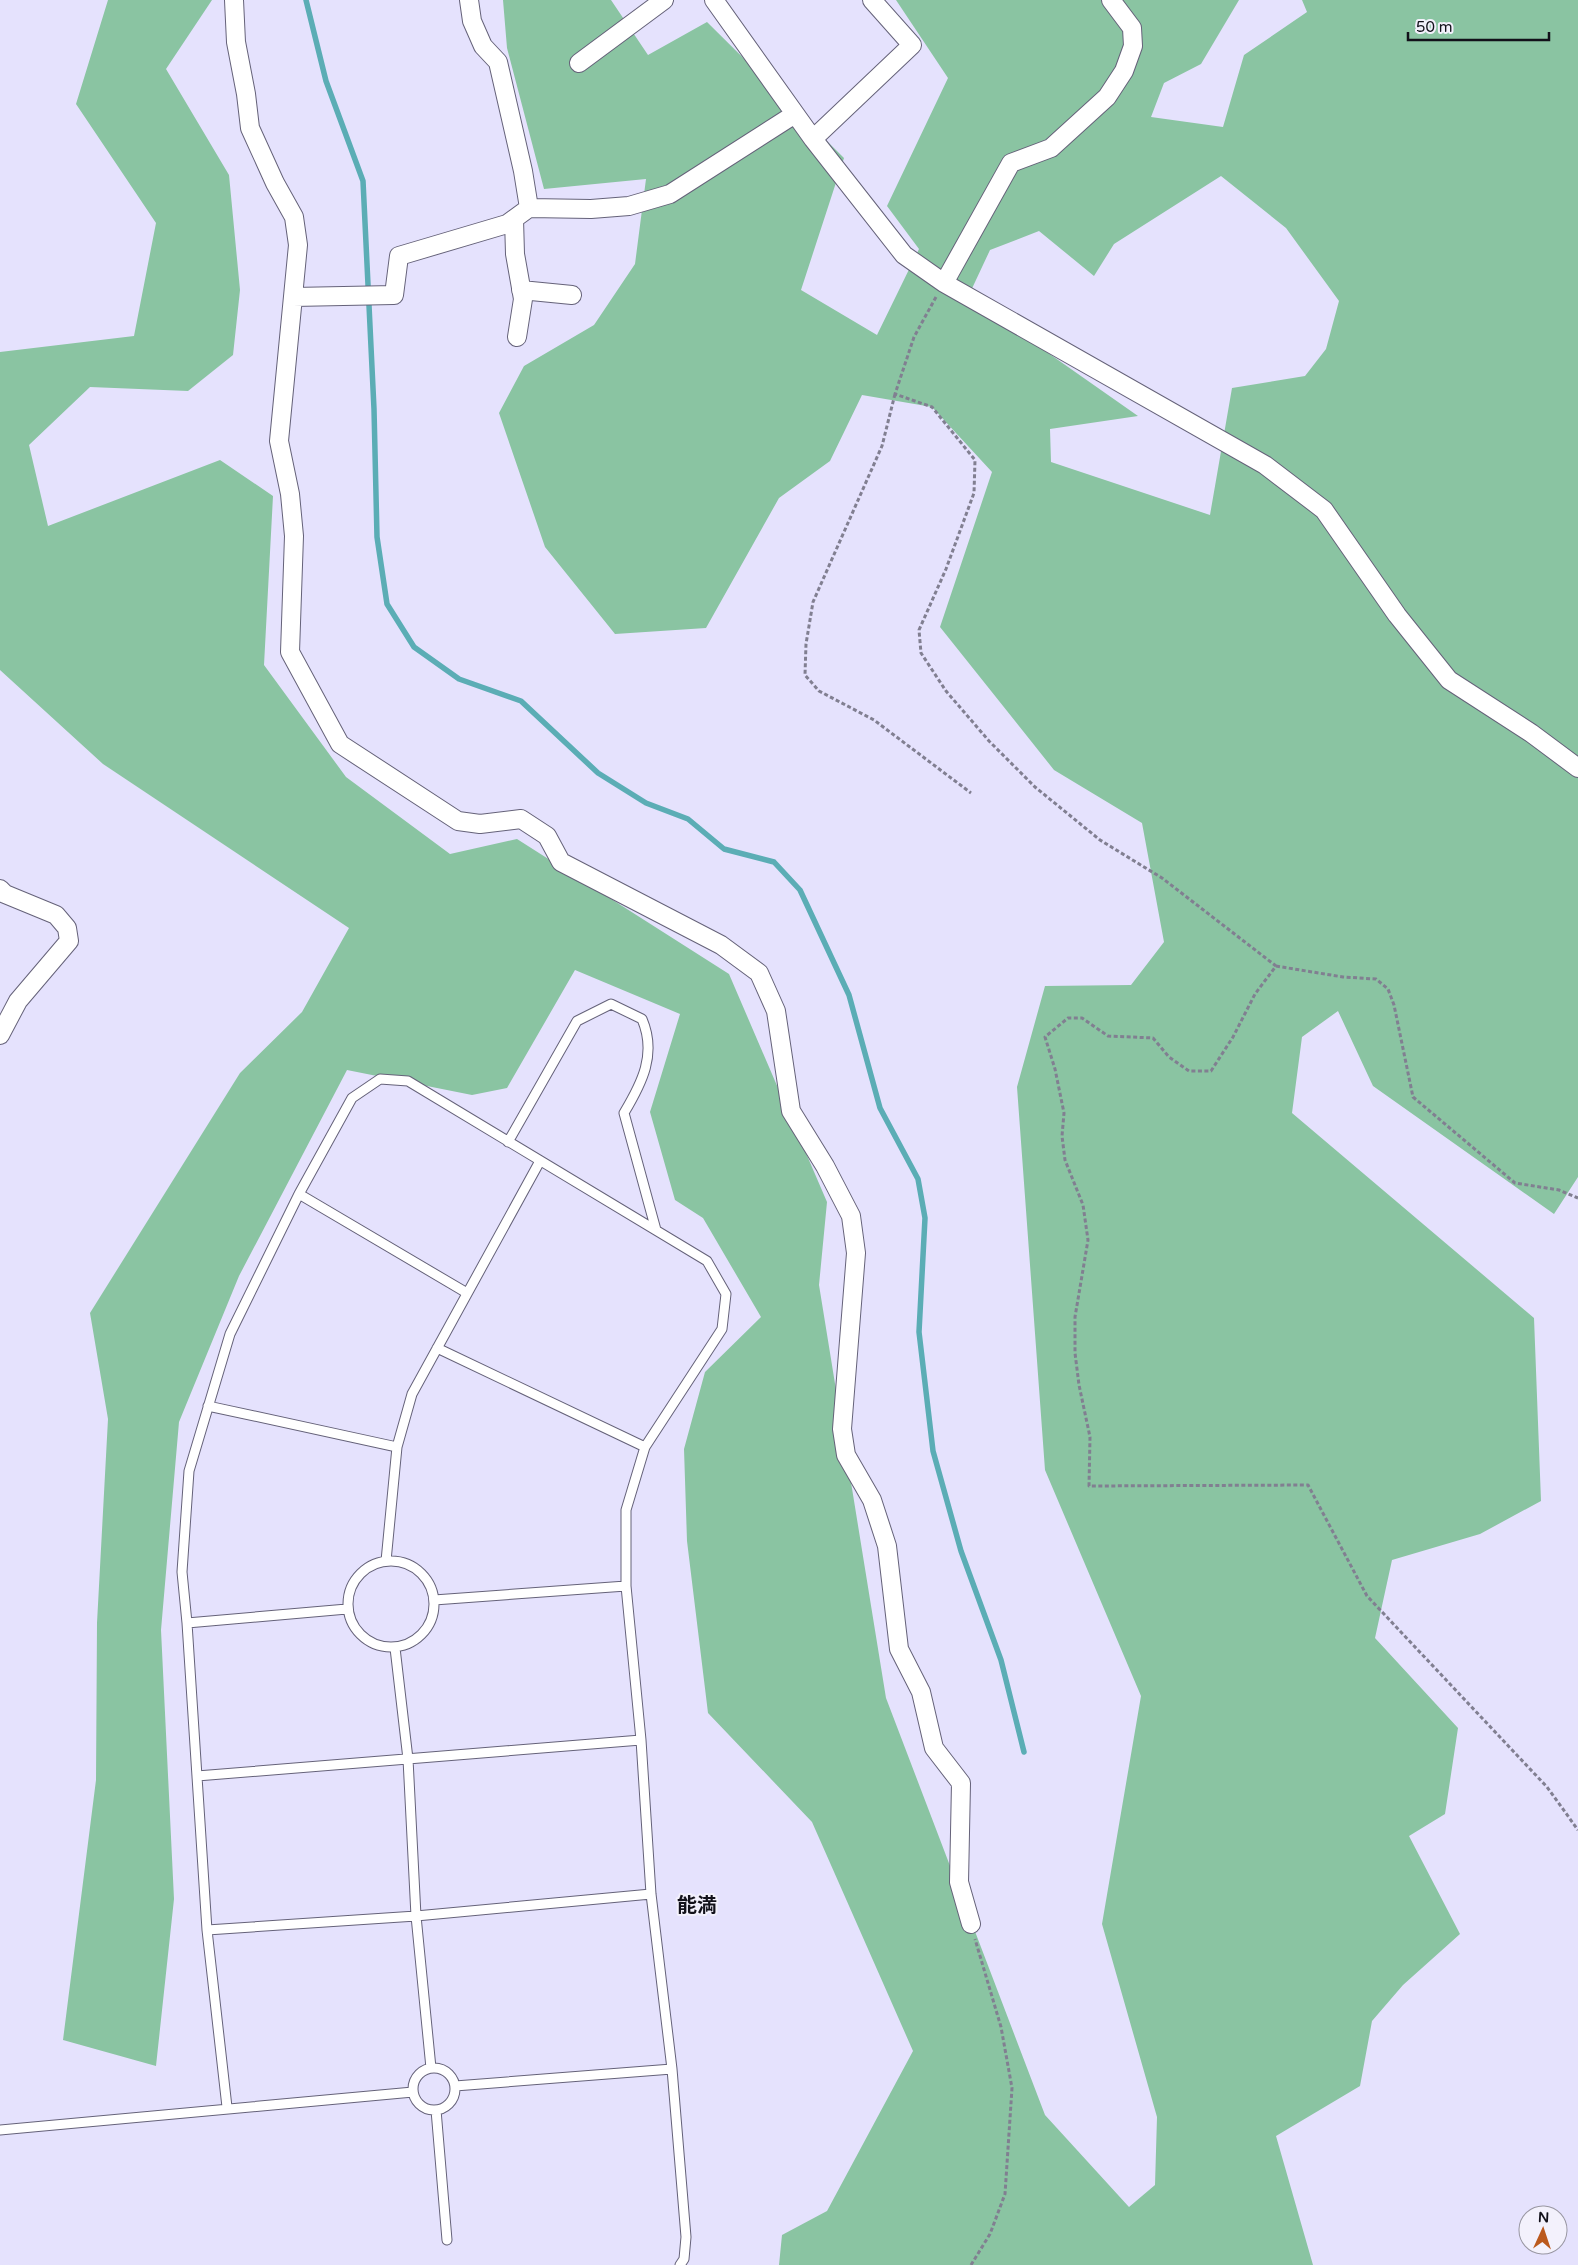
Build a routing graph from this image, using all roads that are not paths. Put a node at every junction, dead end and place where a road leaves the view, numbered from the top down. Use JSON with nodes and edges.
{"nodes":[{"id":1,"x":234,"y":0,"type":"edge"},
{"id":2,"x":470,"y":0,"type":"edge"},
{"id":3,"x":664,"y":0,"type":"edge"},
{"id":4,"x":715,"y":0,"type":"edge"},
{"id":5,"x":872,"y":0,"type":"edge"},
{"id":6,"x":1111,"y":0,"type":"edge"},
{"id":7,"x":579,"y":63,"type":"dead end"},
{"id":8,"x":795,"y":114,"type":"junction"},
{"id":9,"x":813,"y":139,"type":"junction"},
{"id":10,"x":529,"y":208,"type":"junction"},
{"id":11,"x":514,"y":219,"type":"junction"},
{"id":12,"x":944,"y":283,"type":"junction"},
{"id":13,"x":521,"y":290,"type":"junction"},
{"id":14,"x":572,"y":294,"type":"dead end"},
{"id":15,"x":293,"y":298,"type":"junction"},
{"id":16,"x":517,"y":337,"type":"dead end"},
{"id":17,"x":1578,"y":768,"type":"edge"},
{"id":18,"x":0,"y":889,"type":"edge"},
{"id":19,"x":0,"y":1035,"type":"edge"},
{"id":20,"x":508,"y":1142,"type":"junction"},
{"id":21,"x":540,"y":1161,"type":"junction"},
{"id":22,"x":299,"y":1194,"type":"junction"},
{"id":23,"x":656,"y":1230,"type":"junction"},
{"id":24,"x":467,"y":1293,"type":"junction"},
{"id":25,"x":437,"y":1348,"type":"junction"},
{"id":26,"x":208,"y":1406,"type":"junction"},
{"id":27,"x":396,"y":1447,"type":"junction"},
{"id":28,"x":645,"y":1447,"type":"junction"},
{"id":29,"x":386,"y":1560,"type":"junction"},
{"id":30,"x":626,"y":1586,"type":"junction"},
{"id":31,"x":434,"y":1600,"type":"junction"},
{"id":32,"x":347,"y":1609,"type":"junction"},
{"id":33,"x":187,"y":1623,"type":"junction"},
{"id":34,"x":395,"y":1648,"type":"junction"},
{"id":35,"x":641,"y":1740,"type":"junction"},
{"id":36,"x":408,"y":1759,"type":"junction"},
{"id":37,"x":197,"y":1776,"type":"junction"},
{"id":38,"x":650,"y":1894,"type":"junction"},
{"id":39,"x":416,"y":1916,"type":"junction"},
{"id":40,"x":971,"y":1924,"type":"road end"},
{"id":41,"x":208,"y":1930,"type":"junction"},
{"id":42,"x":431,"y":2068,"type":"junction"},
{"id":43,"x":672,"y":2069,"type":"junction"},
{"id":44,"x":455,"y":2086,"type":"junction"},
{"id":45,"x":413,"y":2092,"type":"junction"},
{"id":46,"x":227,"y":2107,"type":"junction"},
{"id":47,"x":436,"y":2110,"type":"junction"},
{"id":48,"x":0,"y":2130,"type":"edge"},
{"id":49,"x":447,"y":2240,"type":"dead end"},
{"id":50,"x":680,"y":2265,"type":"edge"}],
"edges":[{"from":1,"to":15,"type":"street"},
{"from":2,"to":10,"type":"street"},
{"from":3,"to":7,"type":"street"},
{"from":4,"to":8,"type":"street"},
{"from":5,"to":9,"type":"street"},
{"from":6,"to":12,"type":"street"},
{"from":8,"to":9,"type":"street"},
{"from":8,"to":10,"type":"street"},
{"from":9,"to":12,"type":"street"},
{"from":10,"to":11,"type":"street"},
{"from":11,"to":13,"type":"street"},
{"from":11,"to":15,"type":"street"},
{"from":12,"to":17,"type":"street"},
{"from":13,"to":14,"type":"street"},
{"from":13,"to":16,"type":"street"},
{"from":15,"to":40,"type":"street"},
{"from":18,"to":19,"type":"street"},
{"from":20,"to":21,"type":"lane"},
{"from":20,"to":22,"type":"lane"},
{"from":20,"to":23,"type":"lane"},
{"from":21,"to":23,"type":"lane"},
{"from":21,"to":24,"type":"lane"},
{"from":22,"to":24,"type":"lane"},
{"from":22,"to":26,"type":"lane"},
{"from":23,"to":28,"type":"lane"},
{"from":24,"to":25,"type":"lane"},
{"from":25,"to":27,"type":"lane"},
{"from":25,"to":28,"type":"lane"},
{"from":26,"to":27,"type":"lane"},
{"from":26,"to":33,"type":"lane"},
{"from":27,"to":29,"type":"lane"},
{"from":28,"to":30,"type":"lane"},
{"from":29,"to":31,"type":"lane"},
{"from":29,"to":32,"type":"lane"},
{"from":30,"to":31,"type":"lane"},
{"from":30,"to":35,"type":"lane"},
{"from":31,"to":34,"type":"lane"},
{"from":32,"to":33,"type":"lane"},
{"from":32,"to":34,"type":"lane"},
{"from":33,"to":37,"type":"lane"},
{"from":34,"to":36,"type":"lane"},
{"from":35,"to":36,"type":"lane"},
{"from":35,"to":38,"type":"lane"},
{"from":36,"to":37,"type":"lane"},
{"from":36,"to":39,"type":"lane"},
{"from":37,"to":41,"type":"lane"},
{"from":38,"to":39,"type":"lane"},
{"from":38,"to":43,"type":"lane"},
{"from":39,"to":41,"type":"lane"},
{"from":39,"to":42,"type":"lane"},
{"from":41,"to":46,"type":"lane"},
{"from":42,"to":44,"type":"lane"},
{"from":42,"to":45,"type":"lane"},
{"from":43,"to":44,"type":"lane"},
{"from":43,"to":50,"type":"lane"},
{"from":44,"to":47,"type":"lane"},
{"from":45,"to":46,"type":"lane"},
{"from":45,"to":47,"type":"lane"},
{"from":46,"to":48,"type":"lane"},
{"from":47,"to":49,"type":"lane"}]}
